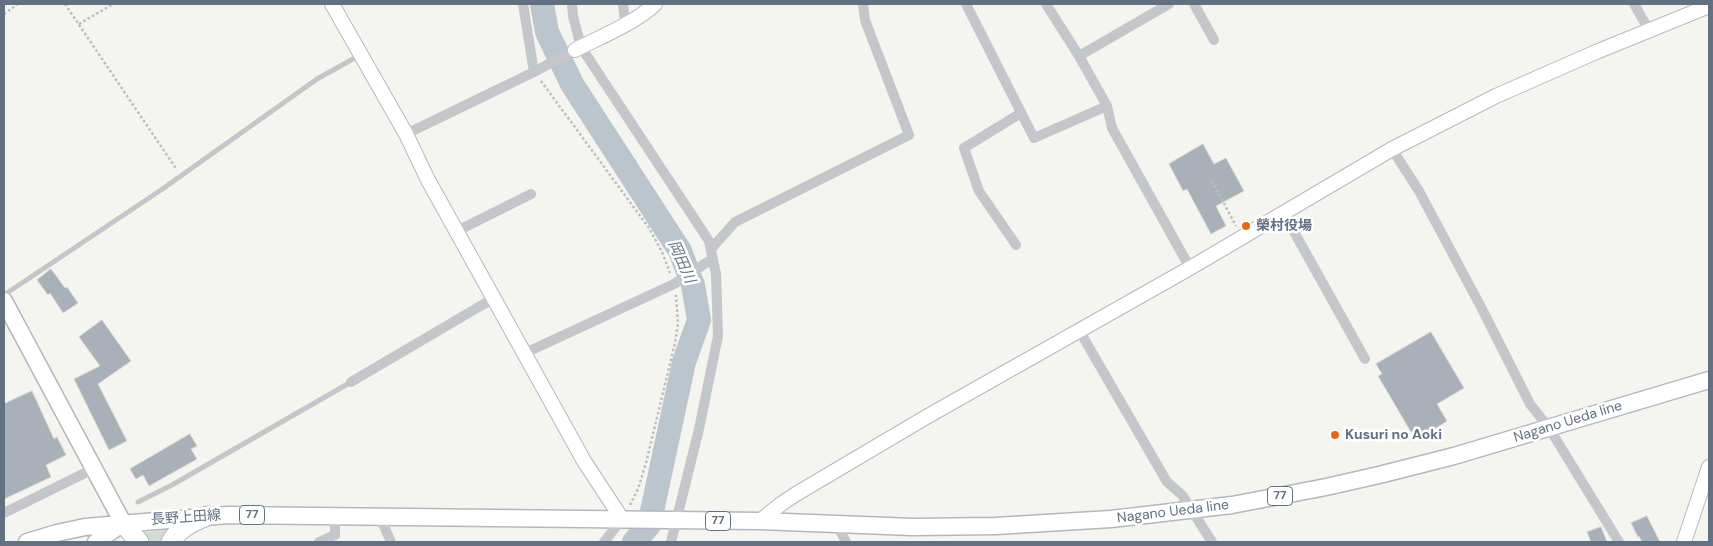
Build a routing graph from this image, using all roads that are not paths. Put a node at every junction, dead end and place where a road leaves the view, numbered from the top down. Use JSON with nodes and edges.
{"nodes":[{"id":1,"x":332,"y":4,"type":"edge"},
{"id":2,"x":523,"y":4,"type":"edge"},
{"id":3,"x":572,"y":4,"type":"edge"},
{"id":4,"x":623,"y":4,"type":"edge"},
{"id":5,"x":655,"y":4,"type":"edge"},
{"id":6,"x":863,"y":4,"type":"edge"},
{"id":7,"x":966,"y":4,"type":"edge"},
{"id":8,"x":1046,"y":4,"type":"edge"},
{"id":9,"x":1169,"y":4,"type":"edge"},
{"id":10,"x":1194,"y":4,"type":"edge"},
{"id":11,"x":1634,"y":4,"type":"edge"},
{"id":12,"x":1709,"y":6,"type":"edge"},
{"id":13,"x":625,"y":24,"type":"junction"},
{"id":14,"x":1649,"y":30,"type":"junction"},
{"id":15,"x":1214,"y":40,"type":"dead end"},
{"id":16,"x":578,"y":48,"type":"junction"},
{"id":17,"x":361,"y":54,"type":"junction"},
{"id":18,"x":1079,"y":56,"type":"junction"},
{"id":19,"x":534,"y":72,"type":"junction"},
{"id":20,"x":1107,"y":106,"type":"junction"},
{"id":21,"x":1022,"y":113,"type":"junction"},
{"id":22,"x":406,"y":134,"type":"junction"},
{"id":23,"x":1392,"y":149,"type":"junction"},
{"id":24,"x":531,"y":194,"type":"dead end"},
{"id":25,"x":1283,"y":212,"type":"junction"},
{"id":26,"x":457,"y":232,"type":"junction"},
{"id":27,"x":1016,"y":246,"type":"dead end"},
{"id":28,"x":711,"y":254,"type":"junction"},
{"id":29,"x":1190,"y":268,"type":"junction"},
{"id":30,"x":4,"y":295,"type":"edge"},
{"id":31,"x":494,"y":298,"type":"junction"},
{"id":32,"x":4,"y":301,"type":"edge"},
{"id":33,"x":1079,"y":330,"type":"junction"},
{"id":34,"x":523,"y":354,"type":"junction"},
{"id":35,"x":1365,"y":359,"type":"dead end"},
{"id":36,"x":1709,"y":380,"type":"edge"},
{"id":37,"x":350,"y":382,"type":"joint"},
{"id":38,"x":1549,"y":428,"type":"junction"},
{"id":39,"x":1709,"y":467,"type":"edge"},
{"id":40,"x":95,"y":468,"type":"junction"},
{"id":41,"x":138,"y":502,"type":"dead end"},
{"id":42,"x":1192,"y":510,"type":"junction"},
{"id":43,"x":4,"y":513,"type":"edge"},
{"id":44,"x":207,"y":516,"type":"junction"},
{"id":45,"x":335,"y":516,"type":"junction"},
{"id":46,"x":380,"y":517,"type":"junction"},
{"id":47,"x":622,"y":519,"type":"junction"},
{"id":48,"x":676,"y":521,"type":"junction"},
{"id":49,"x":760,"y":521,"type":"junction"},
{"id":50,"x":124,"y":523,"type":"junction"},
{"id":51,"x":837,"y":525,"type":"junction"},
{"id":52,"x":27,"y":542,"type":"edge"},
{"id":53,"x":96,"y":542,"type":"edge"},
{"id":54,"x":122,"y":542,"type":"edge"},
{"id":55,"x":139,"y":542,"type":"edge"},
{"id":56,"x":171,"y":542,"type":"edge"},
{"id":57,"x":319,"y":542,"type":"edge"},
{"id":58,"x":391,"y":542,"type":"edge"},
{"id":59,"x":604,"y":542,"type":"edge"},
{"id":60,"x":671,"y":542,"type":"edge"},
{"id":61,"x":846,"y":542,"type":"edge"},
{"id":62,"x":1212,"y":542,"type":"edge"},
{"id":63,"x":1619,"y":542,"type":"edge"},
{"id":64,"x":1684,"y":542,"type":"edge"}],
"edges":[{"from":1,"to":17,"type":"street"},
{"from":2,"to":19,"type":"street"},
{"from":3,"to":16,"type":"street"},
{"from":4,"to":13,"type":"street"},
{"from":5,"to":13,"type":"street"},
{"from":6,"to":28,"type":"street"},
{"from":7,"to":21,"type":"street"},
{"from":8,"to":18,"type":"street"},
{"from":9,"to":18,"type":"street"},
{"from":10,"to":15,"type":"street"},
{"from":11,"to":14,"type":"street"},
{"from":12,"to":14,"type":"street"},
{"from":13,"to":16,"type":"street"},
{"from":14,"to":23,"type":"street"},
{"from":16,"to":19,"type":"street"},
{"from":16,"to":28,"type":"street"},
{"from":17,"to":22,"type":"street"},
{"from":17,"to":30,"type":"lane"},
{"from":18,"to":20,"type":"street"},
{"from":19,"to":22,"type":"street"},
{"from":20,"to":21,"type":"street"},
{"from":20,"to":29,"type":"street"},
{"from":21,"to":27,"type":"street"},
{"from":22,"to":26,"type":"street"},
{"from":23,"to":25,"type":"street"},
{"from":23,"to":38,"type":"street"},
{"from":24,"to":26,"type":"street"},
{"from":25,"to":29,"type":"street"},
{"from":25,"to":35,"type":"street"},
{"from":26,"to":31,"type":"street"},
{"from":28,"to":34,"type":"street"},
{"from":28,"to":48,"type":"street"},
{"from":29,"to":33,"type":"street"},
{"from":31,"to":34,"type":"street"},
{"from":31,"to":37,"type":"street"},
{"from":32,"to":40,"type":"main road"},
{"from":33,"to":42,"type":"street"},
{"from":33,"to":49,"type":"street"},
{"from":34,"to":47,"type":"street"},
{"from":36,"to":38,"type":"main road","name":"Nagano Ueda line","number":"77"},
{"from":37,"to":41,"type":"lane"},
{"from":38,"to":42,"type":"main road","name":"Nagano Ueda line","number":"77"},
{"from":38,"to":63,"type":"street"},
{"from":39,"to":64,"type":"street"},
{"from":40,"to":43,"type":"street"},
{"from":40,"to":50,"type":"main road"},
{"from":42,"to":51,"type":"main road","name":"Nagano Ueda line","number":"77"},
{"from":42,"to":62,"type":"street"},
{"from":44,"to":45,"type":"main road","name":"長野上田線","number":"77"},
{"from":44,"to":50,"type":"main road","name":"長野上田線","number":"77"},
{"from":44,"to":56,"type":"highway"},
{"from":45,"to":46,"type":"main road","name":"長野上田線","number":"77"},
{"from":45,"to":57,"type":"street"},
{"from":46,"to":47,"type":"main road","name":"長野上田線","number":"77"},
{"from":46,"to":58,"type":"street"},
{"from":47,"to":48,"type":"main road","name":"Nagano Ueda line","number":"77"},
{"from":47,"to":59,"type":"street"},
{"from":48,"to":49,"type":"main road","name":"Nagano Ueda line","number":"77"},
{"from":48,"to":60,"type":"street"},
{"from":49,"to":51,"type":"main road","name":"Nagano Ueda line","number":"77"},
{"from":50,"to":52,"type":"main road","number":"77"},
{"from":50,"to":53,"type":"main road","number":"77"},
{"from":50,"to":54,"type":"highway"},
{"from":50,"to":55,"type":"highway"},
{"from":51,"to":61,"type":"street"}]}
